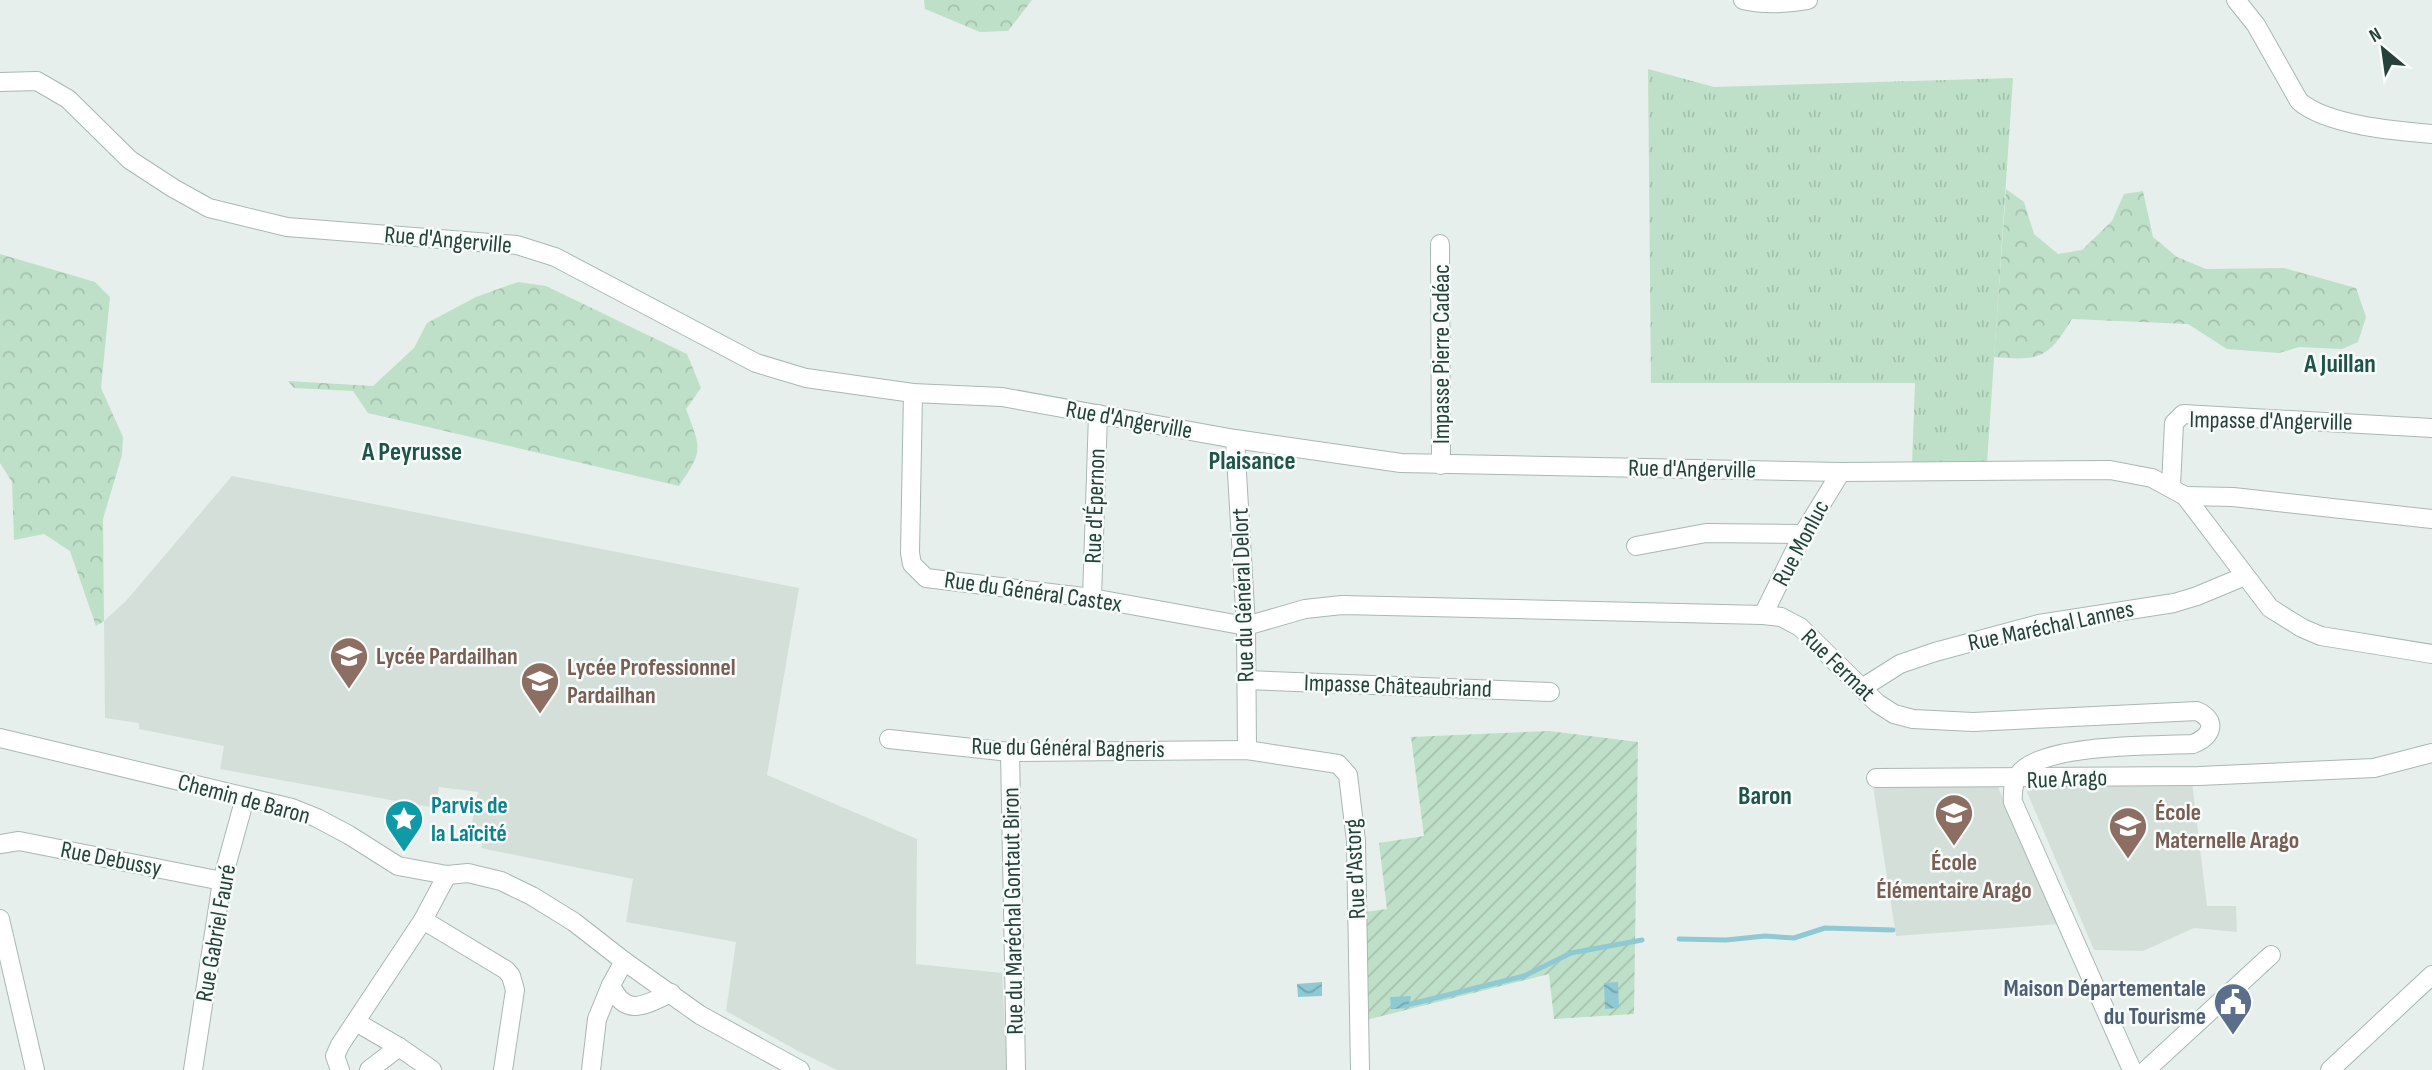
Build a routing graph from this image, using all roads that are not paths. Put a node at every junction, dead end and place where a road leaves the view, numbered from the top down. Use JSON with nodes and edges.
{"nodes":[{"id":1,"x":1743,"y":0,"type":"edge"},
{"id":2,"x":1808,"y":0,"type":"edge"},
{"id":3,"x":2236,"y":0,"type":"edge"},
{"id":4,"x":0,"y":82,"type":"edge"},
{"id":5,"x":2432,"y":134,"type":"edge"},
{"id":6,"x":1440,"y":244,"type":"dead end"},
{"id":7,"x":913,"y":393,"type":"junction"},
{"id":8,"x":1098,"y":414,"type":"junction"},
{"id":9,"x":2432,"y":428,"type":"edge"},
{"id":10,"x":1235,"y":439,"type":"junction"},
{"id":11,"x":1441,"y":465,"type":"junction"},
{"id":12,"x":1841,"y":472,"type":"junction"},
{"id":13,"x":2178,"y":491,"type":"junction"},
{"id":14,"x":2432,"y":519,"type":"edge"},
{"id":15,"x":1803,"y":534,"type":"junction"},
{"id":16,"x":1636,"y":546,"type":"dead end"},
{"id":17,"x":2245,"y":576,"type":"junction"},
{"id":18,"x":1092,"y":597,"type":"junction"},
{"id":19,"x":1763,"y":615,"type":"junction"},
{"id":20,"x":1246,"y":626,"type":"junction"},
{"id":21,"x":2432,"y":654,"type":"edge"},
{"id":22,"x":1247,"y":680,"type":"junction"},
{"id":23,"x":1862,"y":688,"type":"junction"},
{"id":24,"x":1550,"y":692,"type":"dead end"},
{"id":25,"x":0,"y":738,"type":"edge"},
{"id":26,"x":890,"y":738,"type":"dead end"},
{"id":27,"x":1247,"y":750,"type":"junction"},
{"id":28,"x":1010,"y":752,"type":"junction"},
{"id":29,"x":2432,"y":753,"type":"edge"},
{"id":30,"x":1875,"y":778,"type":"dead end"},
{"id":31,"x":2016,"y":779,"type":"junction"},
{"id":32,"x":245,"y":798,"type":"junction"},
{"id":33,"x":0,"y":844,"type":"edge"},
{"id":34,"x":447,"y":875,"type":"junction"},
{"id":35,"x":222,"y":881,"type":"junction"},
{"id":36,"x":0,"y":919,"type":"edge"},
{"id":37,"x":423,"y":920,"type":"junction"},
{"id":38,"x":2271,"y":955,"type":"dead end"},
{"id":39,"x":624,"y":961,"type":"junction"},
{"id":40,"x":2432,"y":975,"type":"edge"},
{"id":41,"x":611,"y":985,"type":"junction"},
{"id":42,"x":671,"y":993,"type":"junction"},
{"id":43,"x":356,"y":1022,"type":"junction"},
{"id":44,"x":399,"y":1047,"type":"junction"},
{"id":45,"x":35,"y":1070,"type":"edge"},
{"id":46,"x":193,"y":1070,"type":"edge"},
{"id":47,"x":340,"y":1070,"type":"edge"},
{"id":48,"x":369,"y":1070,"type":"edge"},
{"id":49,"x":432,"y":1070,"type":"edge"},
{"id":50,"x":503,"y":1070,"type":"edge"},
{"id":51,"x":591,"y":1070,"type":"edge"},
{"id":52,"x":800,"y":1070,"type":"edge"},
{"id":53,"x":1016,"y":1070,"type":"edge"},
{"id":54,"x":1360,"y":1070,"type":"edge"},
{"id":55,"x":2132,"y":1070,"type":"edge"},
{"id":56,"x":2146,"y":1070,"type":"edge"},
{"id":57,"x":2330,"y":1070,"type":"edge"}],
"edges":[{"from":1,"to":2,"type":"street"},
{"from":3,"to":5,"type":"street"},
{"from":4,"to":7,"type":"street","name":"Rue d'Angerville"},
{"from":6,"to":11,"type":"street","name":"Impasse Pierre Cadéac"},
{"from":7,"to":8,"type":"street","name":"Rue d'Angerville"},
{"from":7,"to":18,"type":"street","name":"Rue du Général Castex"},
{"from":8,"to":10,"type":"street","name":"Rue d'Angerville"},
{"from":8,"to":18,"type":"street","name":"Rue d'Épernon"},
{"from":9,"to":13,"type":"street","name":"Impasse d'Angerville"},
{"from":10,"to":11,"type":"street","name":"Rue d'Angerville"},
{"from":10,"to":20,"type":"street","name":"Rue du Général Delort"},
{"from":11,"to":12,"type":"street","name":"Rue d'Angerville"},
{"from":12,"to":13,"type":"street","name":"Rue d'Angerville"},
{"from":12,"to":15,"type":"street","name":"Rue Monluc"},
{"from":13,"to":14,"type":"street"},
{"from":13,"to":17,"type":"street"},
{"from":15,"to":16,"type":"street"},
{"from":15,"to":19,"type":"street","name":"Rue Monluc"},
{"from":17,"to":21,"type":"street"},
{"from":17,"to":23,"type":"street","name":"Rue Maréchal Lannes"},
{"from":18,"to":20,"type":"street","name":"Rue du Général Castex"},
{"from":19,"to":20,"type":"street","name":"Rue Fermat"},
{"from":19,"to":23,"type":"street","name":"Rue Fermat"},
{"from":20,"to":22,"type":"street","name":"Rue du Général Delort"},
{"from":22,"to":24,"type":"street","name":"Impasse Châteaubriand"},
{"from":22,"to":27,"type":"street","name":"Rue du Général Delort"},
{"from":23,"to":31,"type":"street","name":"Rue Fermat"},
{"from":25,"to":32,"type":"street","name":"Chemin de Baron"},
{"from":26,"to":28,"type":"street","name":"Rue du Général Bagneris"},
{"from":27,"to":28,"type":"street","name":"Rue du Général Bagneris"},
{"from":27,"to":54,"type":"street","name":"Rue d'Astorg"},
{"from":28,"to":53,"type":"street","name":"Rue du Maréchal Gontaut Biron"},
{"from":29,"to":31,"type":"street","name":"Rue Arago"},
{"from":30,"to":31,"type":"street"},
{"from":31,"to":55,"type":"street","name":"Rue Arago"},
{"from":32,"to":34,"type":"street","name":"Chemin de Baron"},
{"from":32,"to":35,"type":"street","name":"Rue Gabriel Fauré"},
{"from":33,"to":35,"type":"street","name":"Rue Debussy"},
{"from":34,"to":37,"type":"street"},
{"from":34,"to":39,"type":"street","name":"Chemin de Baron"},
{"from":35,"to":46,"type":"street","name":"Rue Gabriel Fauré"},
{"from":36,"to":45,"type":"street"},
{"from":37,"to":43,"type":"street"},
{"from":37,"to":50,"type":"street"},
{"from":38,"to":56,"type":"street"},
{"from":39,"to":41,"type":"street"},
{"from":39,"to":42,"type":"street","name":"Chemin de Baron"},
{"from":40,"to":57,"type":"street"},
{"from":41,"to":42,"type":"street"},
{"from":41,"to":51,"type":"street"},
{"from":42,"to":52,"type":"street","name":"Chemin de Baron"},
{"from":43,"to":44,"type":"street"},
{"from":43,"to":47,"type":"street"},
{"from":44,"to":48,"type":"street"},
{"from":44,"to":49,"type":"street"}]}
